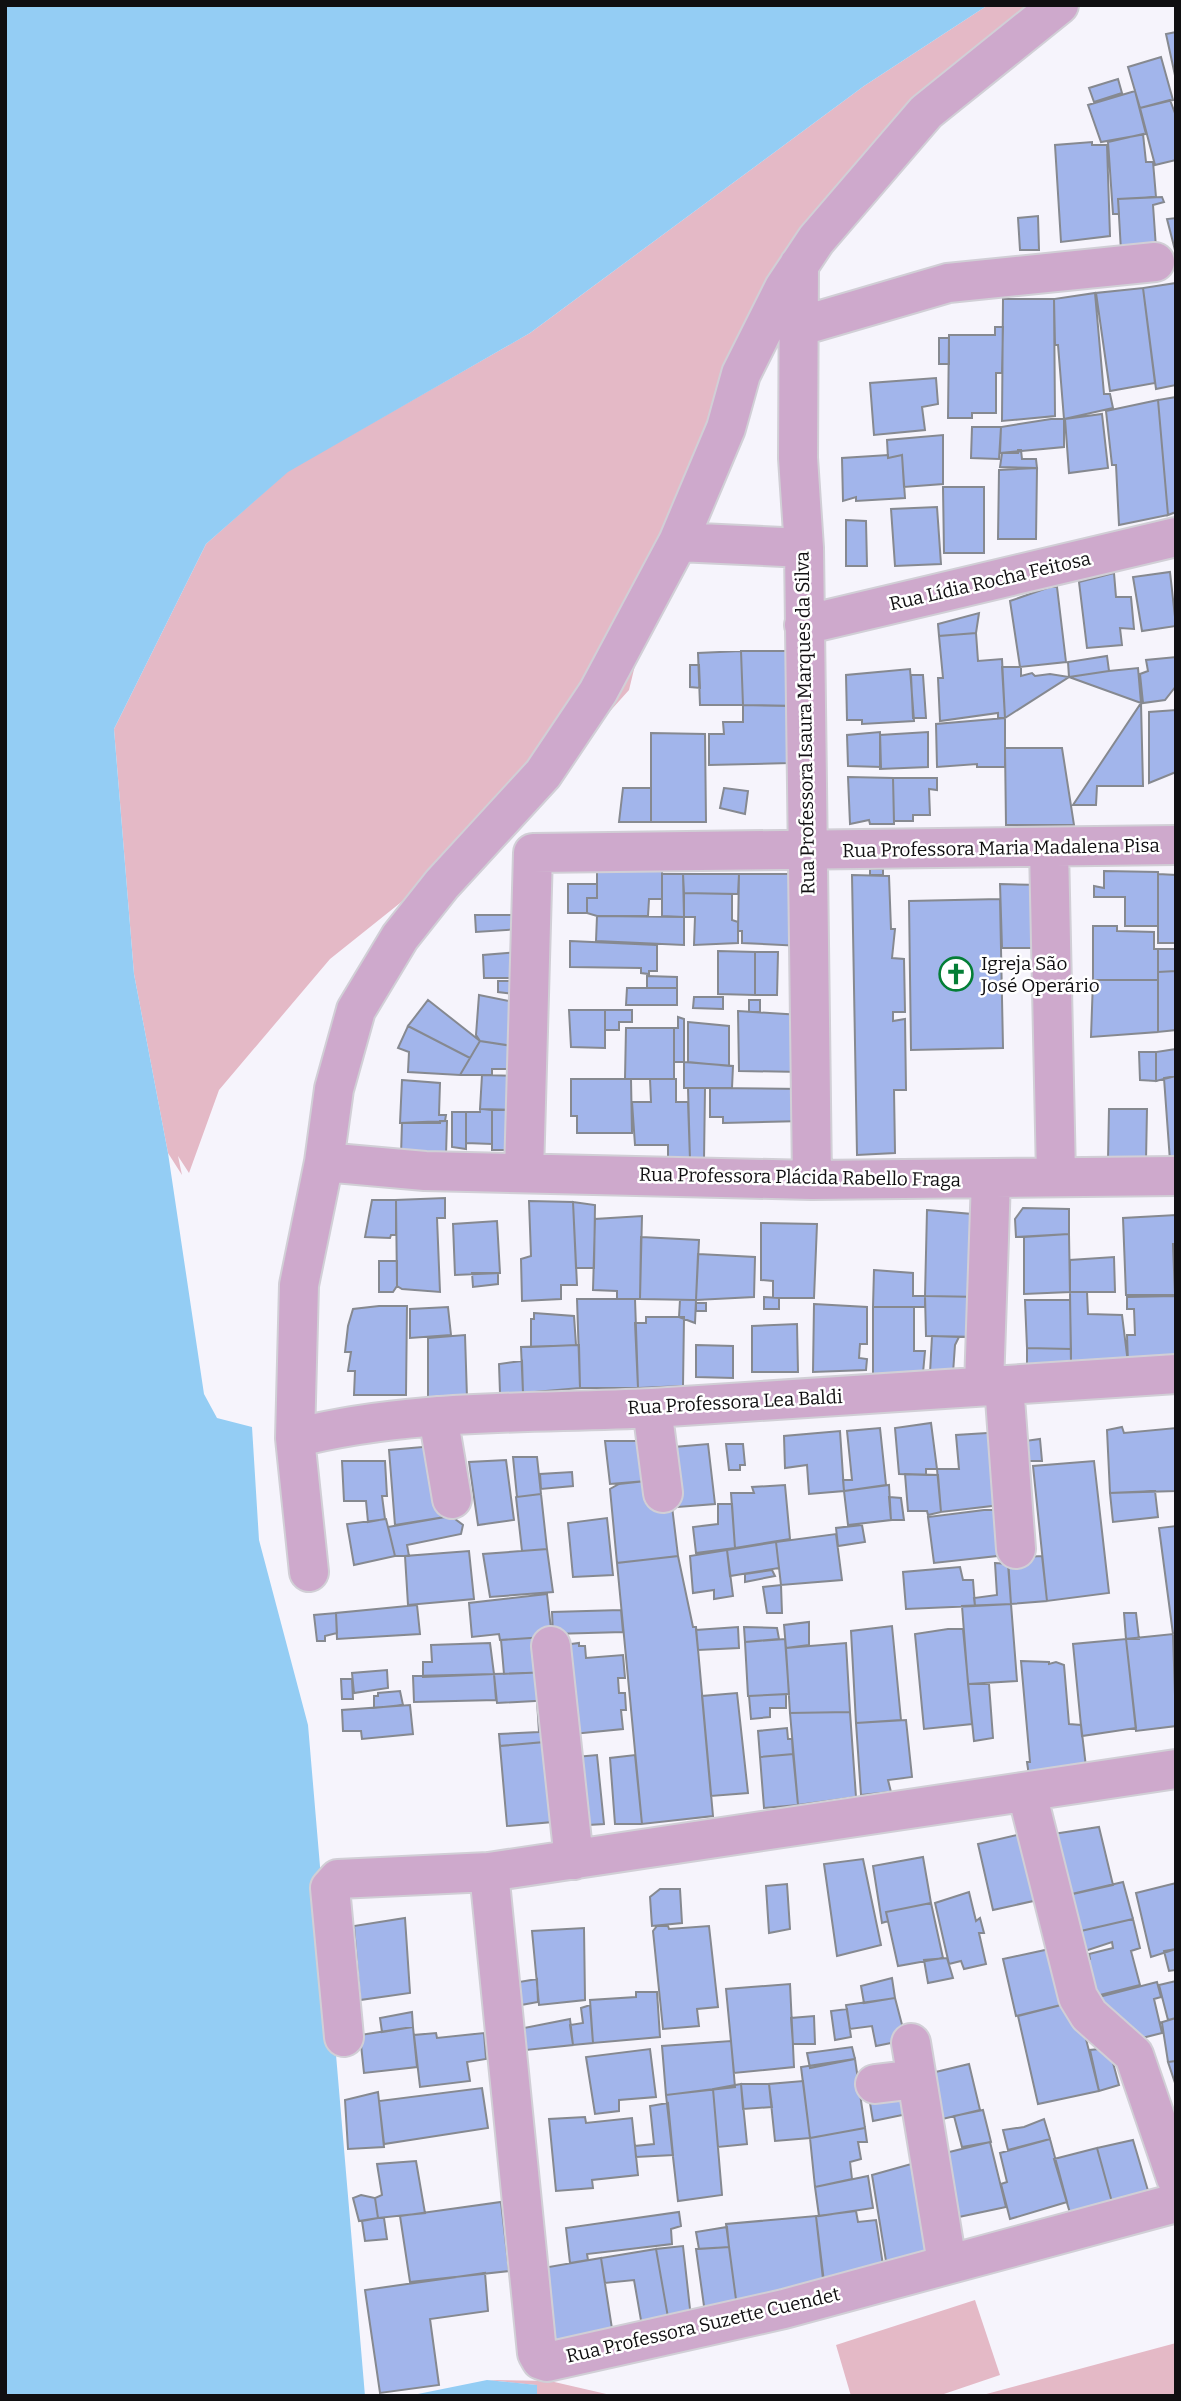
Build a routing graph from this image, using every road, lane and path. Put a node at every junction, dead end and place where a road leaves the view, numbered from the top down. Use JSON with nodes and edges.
{"nodes":[{"id":1,"x":1059,"y":5,"type":"edge"},
{"id":2,"x":1155,"y":262,"type":"dead end"},
{"id":3,"x":799,"y":265,"type":"junction"},
{"id":4,"x":801,"y":326,"type":"junction"},
{"id":5,"x":1176,"y":537,"type":"edge"},
{"id":6,"x":678,"y":542,"type":"junction"},
{"id":7,"x":804,"y":548,"type":"junction"},
{"id":8,"x":804,"y":625,"type":"junction"},
{"id":9,"x":1176,"y":845,"type":"edge"},
{"id":10,"x":1049,"y":848,"type":"junction"},
{"id":11,"x":806,"y":850,"type":"junction"},
{"id":12,"x":324,"y":1162,"type":"junction"},
{"id":13,"x":524,"y":1173,"type":"junction"},
{"id":14,"x":1056,"y":1176,"type":"junction"},
{"id":15,"x":1176,"y":1176,"type":"edge"},
{"id":16,"x":991,"y":1179,"type":"junction"},
{"id":17,"x":812,"y":1180,"type":"junction"},
{"id":18,"x":1176,"y":1374,"type":"edge"},
{"id":19,"x":994,"y":1385,"type":"junction"},
{"id":20,"x":652,"y":1408,"type":"junction"},
{"id":21,"x":438,"y":1416,"type":"junction"},
{"id":22,"x":295,"y":1438,"type":"junction"},
{"id":23,"x":663,"y":1493,"type":"dead end"},
{"id":24,"x":452,"y":1499,"type":"dead end"},
{"id":25,"x":1016,"y":1549,"type":"dead end"},
{"id":26,"x":309,"y":1572,"type":"dead end"},
{"id":27,"x":551,"y":1646,"type":"dead end"},
{"id":28,"x":1176,"y":1769,"type":"edge"},
{"id":29,"x":1027,"y":1793,"type":"junction"},
{"id":30,"x":574,"y":1860,"type":"junction"},
{"id":31,"x":489,"y":1872,"type":"junction"},
{"id":32,"x":344,"y":2037,"type":"dead end"},
{"id":33,"x":875,"y":2084,"type":"dead end"},
{"id":34,"x":1176,"y":2178,"type":"edge"},
{"id":35,"x":1176,"y":2203,"type":"edge"},
{"id":36,"x":947,"y":2263,"type":"junction"}],
"edges":[{"from":1,"to":3,"type":"street"},
{"from":2,"to":4,"type":"street"},
{"from":3,"to":4,"type":"street","name":"Rua Professora Isaura Marques da Silva"},
{"from":3,"to":6,"type":"street"},
{"from":4,"to":7,"type":"street","name":"Rua Professora Isaura Marques da Silva"},
{"from":5,"to":8,"type":"street","name":"Rua Lídia Rocha Feitosa"},
{"from":6,"to":7,"type":"street"},
{"from":6,"to":12,"type":"street"},
{"from":7,"to":8,"type":"street","name":"Rua Professora Isaura Marques da Silva"},
{"from":8,"to":11,"type":"street","name":"Rua Professora Isaura Marques da Silva"},
{"from":9,"to":10,"type":"street","name":"Rua Professora Maria Madalena Pisa"},
{"from":10,"to":11,"type":"street","name":"Rua Professora Maria Madalena Pisa"},
{"from":10,"to":14,"type":"street"},
{"from":11,"to":13,"type":"street","name":"Rua Professora Maria Madalena Pisa"},
{"from":11,"to":17,"type":"street","name":"Rua Professora Isaura Marques da Silva"},
{"from":12,"to":13,"type":"street","name":"Rua Professora Plácida Rabello Fraga"},
{"from":12,"to":22,"type":"street"},
{"from":13,"to":17,"type":"street","name":"Rua Professora Plácida Rabello Fraga"},
{"from":14,"to":15,"type":"street","name":"Rua Professora Plácida Rabello Fraga"},
{"from":14,"to":16,"type":"street","name":"Rua Professora Plácida Rabello Fraga"},
{"from":16,"to":17,"type":"street","name":"Rua Professora Plácida Rabello Fraga"},
{"from":16,"to":19,"type":"street"},
{"from":18,"to":19,"type":"street","name":"Rua Professora Lea Baldi"},
{"from":19,"to":20,"type":"street","name":"Rua Professora Lea Baldi"},
{"from":19,"to":25,"type":"street"},
{"from":20,"to":21,"type":"street","name":"Rua Professora Lea Baldi"},
{"from":20,"to":23,"type":"street"},
{"from":21,"to":22,"type":"street","name":"Rua Professora Lea Baldi"},
{"from":21,"to":24,"type":"street"},
{"from":22,"to":26,"type":"street"},
{"from":27,"to":30,"type":"street"},
{"from":28,"to":29,"type":"street"},
{"from":29,"to":30,"type":"street"},
{"from":29,"to":34,"type":"street"},
{"from":30,"to":31,"type":"street"},
{"from":31,"to":32,"type":"street"},
{"from":31,"to":36,"type":"street","name":"Rua Professora Suzette Cuendet"},
{"from":33,"to":36,"type":"street"},
{"from":35,"to":36,"type":"street","name":"Rua Professora Suzette Cuendet"}]}
